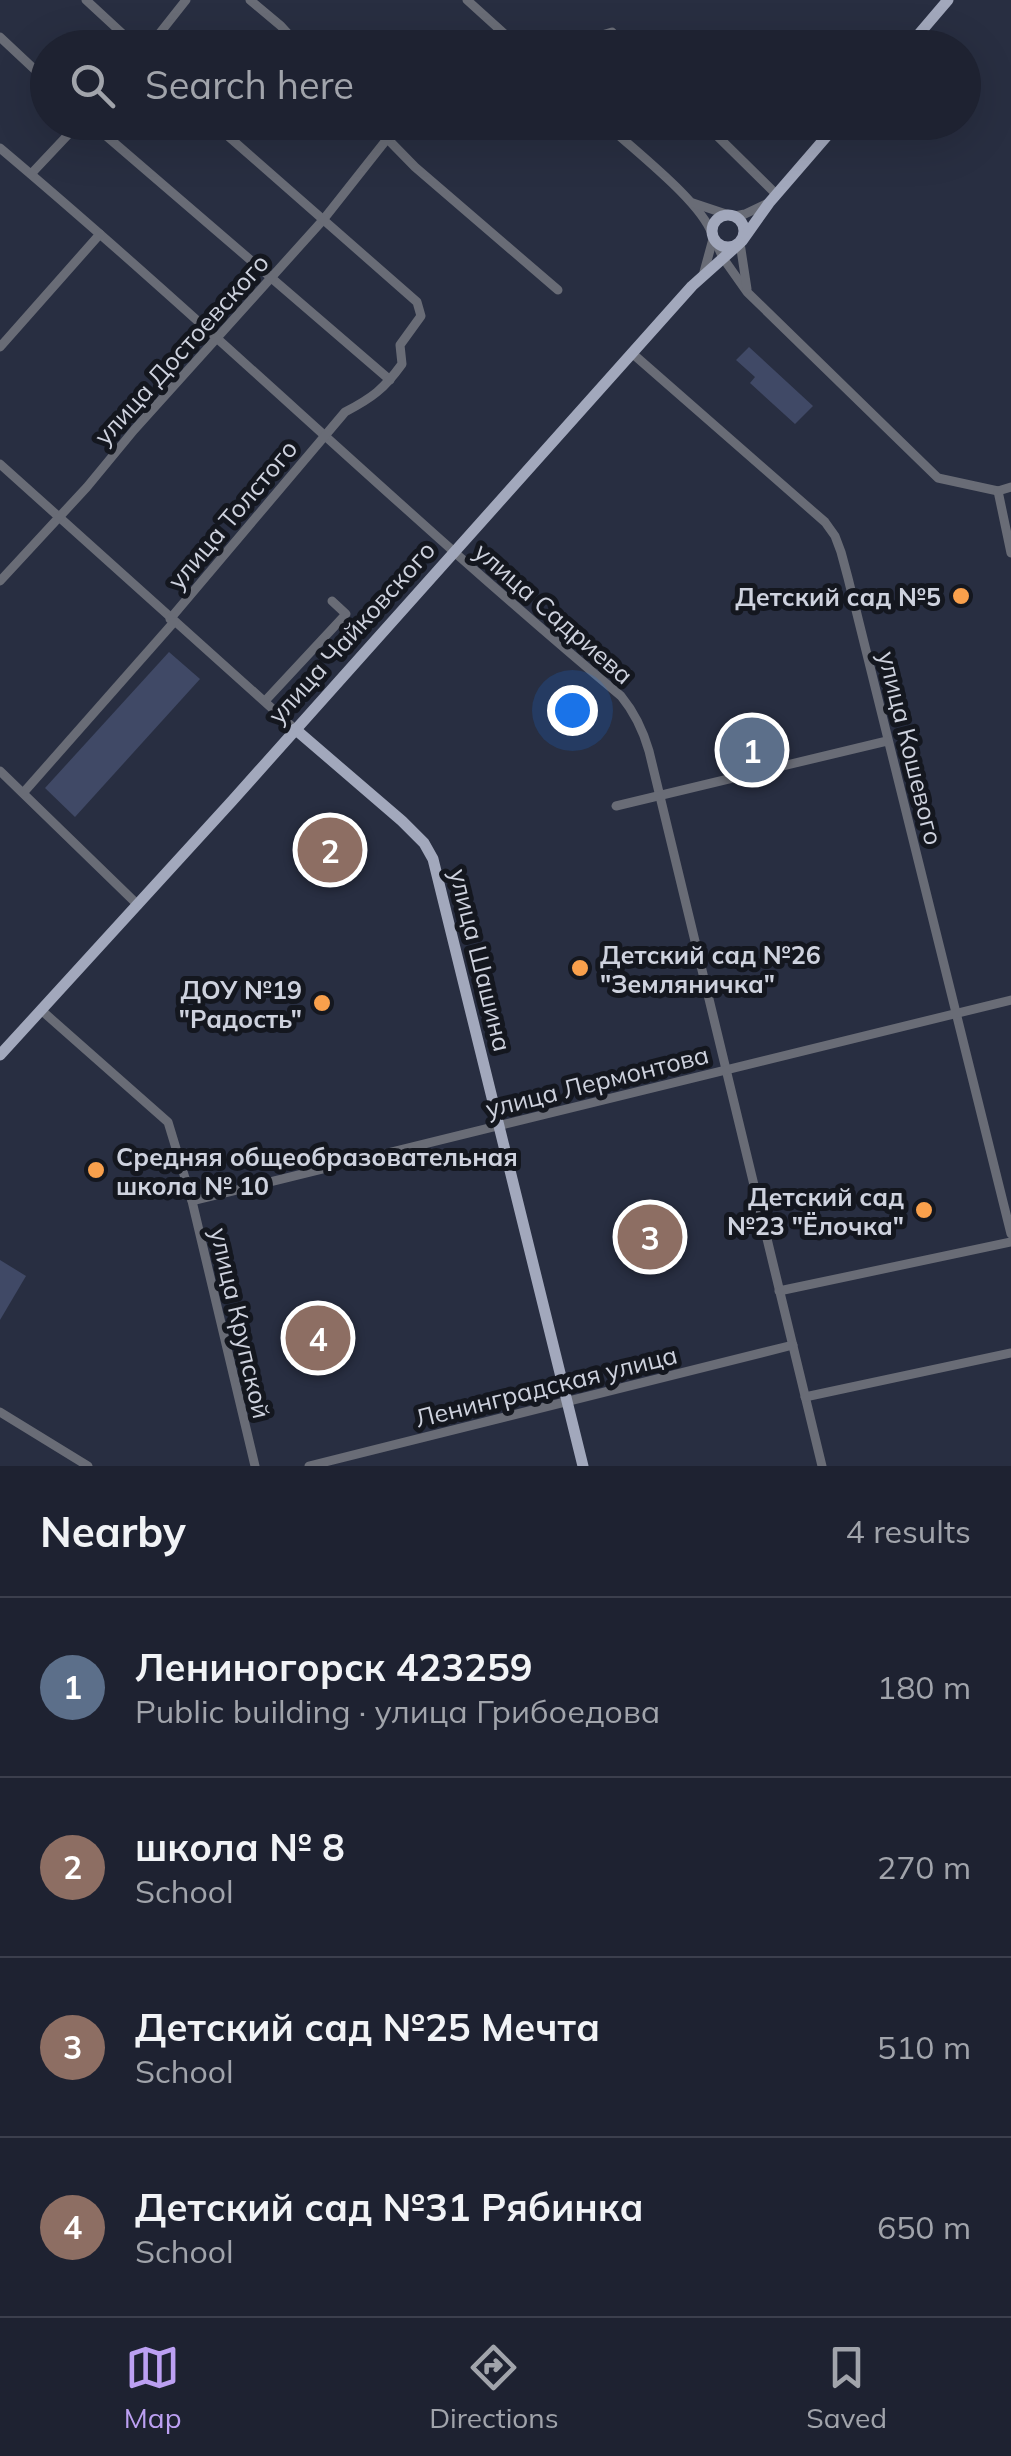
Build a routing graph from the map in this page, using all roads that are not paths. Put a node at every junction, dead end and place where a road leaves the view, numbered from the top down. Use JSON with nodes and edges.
{"nodes":[{"id":1,"x":86,"y":0,"type":"edge"},
{"id":2,"x":186,"y":0,"type":"edge"},
{"id":3,"x":250,"y":0,"type":"edge"},
{"id":4,"x":467,"y":0,"type":"edge"},
{"id":5,"x":948,"y":0,"type":"edge"},
{"id":6,"x":118,"y":30,"type":"edge"},
{"id":7,"x":162,"y":30,"type":"edge"},
{"id":8,"x":285,"y":30,"type":"edge"},
{"id":9,"x":500,"y":30,"type":"edge"},
{"id":10,"x":922,"y":30,"type":"edge"},
{"id":11,"x":0,"y":37,"type":"edge"},
{"id":12,"x":30,"y":65,"type":"edge"},
{"id":13,"x":63,"y":140,"type":"edge"},
{"id":14,"x":111,"y":140,"type":"edge"},
{"id":15,"x":232,"y":140,"type":"edge"},
{"id":16,"x":386,"y":140,"type":"edge"},
{"id":17,"x":388,"y":140,"type":"edge"},
{"id":18,"x":624,"y":140,"type":"edge"},
{"id":19,"x":720,"y":140,"type":"edge"},
{"id":20,"x":824,"y":140,"type":"edge"},
{"id":21,"x":0,"y":148,"type":"edge"},
{"id":22,"x":32,"y":174,"type":"junction"},
{"id":23,"x":772,"y":198,"type":"junction"},
{"id":24,"x":691,"y":202,"type":"junction"},
{"id":25,"x":732,"y":215,"type":"junction"},
{"id":26,"x":323,"y":220,"type":"junction"},
{"id":27,"x":100,"y":234,"type":"junction"},
{"id":28,"x":712,"y":235,"type":"junction"},
{"id":29,"x":741,"y":242,"type":"junction"},
{"id":30,"x":723,"y":258,"type":"junction"},
{"id":31,"x":703,"y":275,"type":"junction"},
{"id":32,"x":270,"y":278,"type":"junction"},
{"id":33,"x":558,"y":290,"type":"dead end"},
{"id":34,"x":747,"y":292,"type":"junction"},
{"id":35,"x":216,"y":337,"type":"junction"},
{"id":36,"x":0,"y":347,"type":"edge"},
{"id":37,"x":633,"y":354,"type":"junction"},
{"id":38,"x":390,"y":380,"type":"junction"},
{"id":39,"x":326,"y":436,"type":"junction"},
{"id":40,"x":0,"y":464,"type":"edge"},
{"id":41,"x":1011,"y":488,"type":"edge"},
{"id":42,"x":998,"y":490,"type":"junction"},
{"id":43,"x":59,"y":517,"type":"junction"},
{"id":44,"x":453,"y":552,"type":"junction"},
{"id":45,"x":1011,"y":553,"type":"edge"},
{"id":46,"x":0,"y":581,"type":"edge"},
{"id":47,"x":332,"y":601,"type":"dead end"},
{"id":48,"x":172,"y":620,"type":"junction"},
{"id":49,"x":265,"y":701,"type":"junction"},
{"id":50,"x":295,"y":729,"type":"junction"},
{"id":51,"x":887,"y":741,"type":"junction"},
{"id":52,"x":0,"y":771,"type":"edge"},
{"id":53,"x":24,"y":792,"type":"junction"},
{"id":54,"x":658,"y":795,"type":"junction"},
{"id":55,"x":616,"y":806,"type":"dead end"},
{"id":56,"x":138,"y":905,"type":"junction"},
{"id":57,"x":1011,"y":1000,"type":"edge"},
{"id":58,"x":41,"y":1010,"type":"junction"},
{"id":59,"x":956,"y":1013,"type":"junction"},
{"id":60,"x":0,"y":1055,"type":"edge"},
{"id":61,"x":726,"y":1070,"type":"junction"},
{"id":62,"x":499,"y":1126,"type":"junction"},
{"id":63,"x":192,"y":1201,"type":"junction"},
{"id":64,"x":1011,"y":1234,"type":"edge"},
{"id":65,"x":1011,"y":1242,"type":"edge"},
{"id":66,"x":780,"y":1290,"type":"junction"},
{"id":67,"x":793,"y":1345,"type":"junction"},
{"id":68,"x":1011,"y":1353,"type":"edge"},
{"id":69,"x":806,"y":1397,"type":"junction"},
{"id":70,"x":567,"y":1402,"type":"junction"},
{"id":71,"x":0,"y":1412,"type":"edge"},
{"id":72,"x":88,"y":1466,"type":"edge"},
{"id":73,"x":255,"y":1466,"type":"edge"},
{"id":74,"x":309,"y":1466,"type":"edge"},
{"id":75,"x":583,"y":1466,"type":"edge"},
{"id":76,"x":822,"y":1466,"type":"edge"}],
"edges":[{"from":1,"to":6,"type":"street"},
{"from":2,"to":7,"type":"street"},
{"from":3,"to":8,"type":"street"},
{"from":4,"to":9,"type":"street"},
{"from":5,"to":10,"type":"main road"},
{"from":11,"to":12,"type":"street"},
{"from":13,"to":22,"type":"street"},
{"from":14,"to":32,"type":"street"},
{"from":15,"to":26,"type":"street"},
{"from":16,"to":26,"type":"street","name":"улица Достоевского"},
{"from":17,"to":33,"type":"street"},
{"from":18,"to":24,"type":"street"},
{"from":19,"to":23,"type":"street"},
{"from":20,"to":23,"type":"main road","name":"улица Чайковского"},
{"from":21,"to":22,"type":"street","name":"улица Садриева"},
{"from":22,"to":27,"type":"street","name":"улица Садриева"},
{"from":23,"to":25,"type":"street"},
{"from":23,"to":29,"type":"main road","name":"улица Чайковского"},
{"from":24,"to":25,"type":"street"},
{"from":24,"to":28,"type":"street"},
{"from":25,"to":28,"type":"main road"},
{"from":25,"to":29,"type":"main road"},
{"from":26,"to":32,"type":"street","name":"улица Достоевского"},
{"from":26,"to":38,"type":"street"},
{"from":27,"to":35,"type":"street","name":"улица Садриева"},
{"from":27,"to":36,"type":"street"},
{"from":28,"to":29,"type":"main road"},
{"from":28,"to":30,"type":"street"},
{"from":28,"to":31,"type":"street"},
{"from":29,"to":30,"type":"main road","name":"улица Чайковского"},
{"from":29,"to":34,"type":"street"},
{"from":30,"to":31,"type":"main road","name":"улица Чайковского"},
{"from":30,"to":34,"type":"street"},
{"from":31,"to":37,"type":"main road","name":"улица Чайковского"},
{"from":32,"to":35,"type":"street","name":"улица Достоевского"},
{"from":32,"to":38,"type":"street"},
{"from":34,"to":42,"type":"street"},
{"from":35,"to":39,"type":"street","name":"улица Садриева"},
{"from":35,"to":43,"type":"street","name":"улица Достоевского"},
{"from":37,"to":44,"type":"main road","name":"улица Чайковского"},
{"from":37,"to":51,"type":"street","name":"улица Кошевого"},
{"from":38,"to":39,"type":"street","name":"улица Толстого"},
{"from":39,"to":44,"type":"street","name":"улица Садриева"},
{"from":39,"to":48,"type":"street","name":"улица Толстого"},
{"from":40,"to":43,"type":"street","name":"улица Шашина"},
{"from":41,"to":42,"type":"street"},
{"from":42,"to":45,"type":"street"},
{"from":43,"to":46,"type":"street","name":"улица Достоевского"},
{"from":43,"to":48,"type":"street","name":"улица Шашина"},
{"from":44,"to":50,"type":"main road","name":"улица Чайковского"},
{"from":44,"to":54,"type":"street","name":"улица Садриева"},
{"from":47,"to":49,"type":"street"},
{"from":48,"to":49,"type":"street","name":"улица Шашина"},
{"from":48,"to":53,"type":"street","name":"улица Толстого"},
{"from":49,"to":50,"type":"street","name":"улица Шашина"},
{"from":50,"to":56,"type":"main road","name":"улица Чайковского"},
{"from":50,"to":62,"type":"main road","name":"улица Шашина"},
{"from":51,"to":54,"type":"street"},
{"from":51,"to":59,"type":"street","name":"улица Кошевого"},
{"from":52,"to":53,"type":"street"},
{"from":53,"to":56,"type":"street"},
{"from":54,"to":55,"type":"street"},
{"from":54,"to":61,"type":"street","name":"улица Садриева"},
{"from":56,"to":58,"type":"main road","name":"улица Чайковского"},
{"from":57,"to":59,"type":"street","name":"улица Лермонтова"},
{"from":58,"to":60,"type":"main road","name":"улица Чайковского"},
{"from":58,"to":63,"type":"street","name":"улица Крупской"},
{"from":59,"to":61,"type":"street","name":"улица Лермонтова"},
{"from":59,"to":64,"type":"street","name":"улица Кошевого"},
{"from":61,"to":62,"type":"street","name":"улица Лермонтова"},
{"from":61,"to":66,"type":"street","name":"улица Садриева"},
{"from":62,"to":63,"type":"street","name":"улица Лермонтова"},
{"from":62,"to":70,"type":"main road","name":"улица Шашина"},
{"from":63,"to":73,"type":"street","name":"улица Крупской"},
{"from":65,"to":66,"type":"street"},
{"from":66,"to":67,"type":"street","name":"улица Садриева"},
{"from":67,"to":69,"type":"street","name":"улица Садриева"},
{"from":67,"to":70,"type":"street","name":"Ленинградская улица"},
{"from":68,"to":69,"type":"street"},
{"from":69,"to":76,"type":"street","name":"улица Садриева"},
{"from":70,"to":74,"type":"street","name":"Ленинградская улица"},
{"from":70,"to":75,"type":"main road","name":"улица Шашина"},
{"from":71,"to":72,"type":"street"}]}
